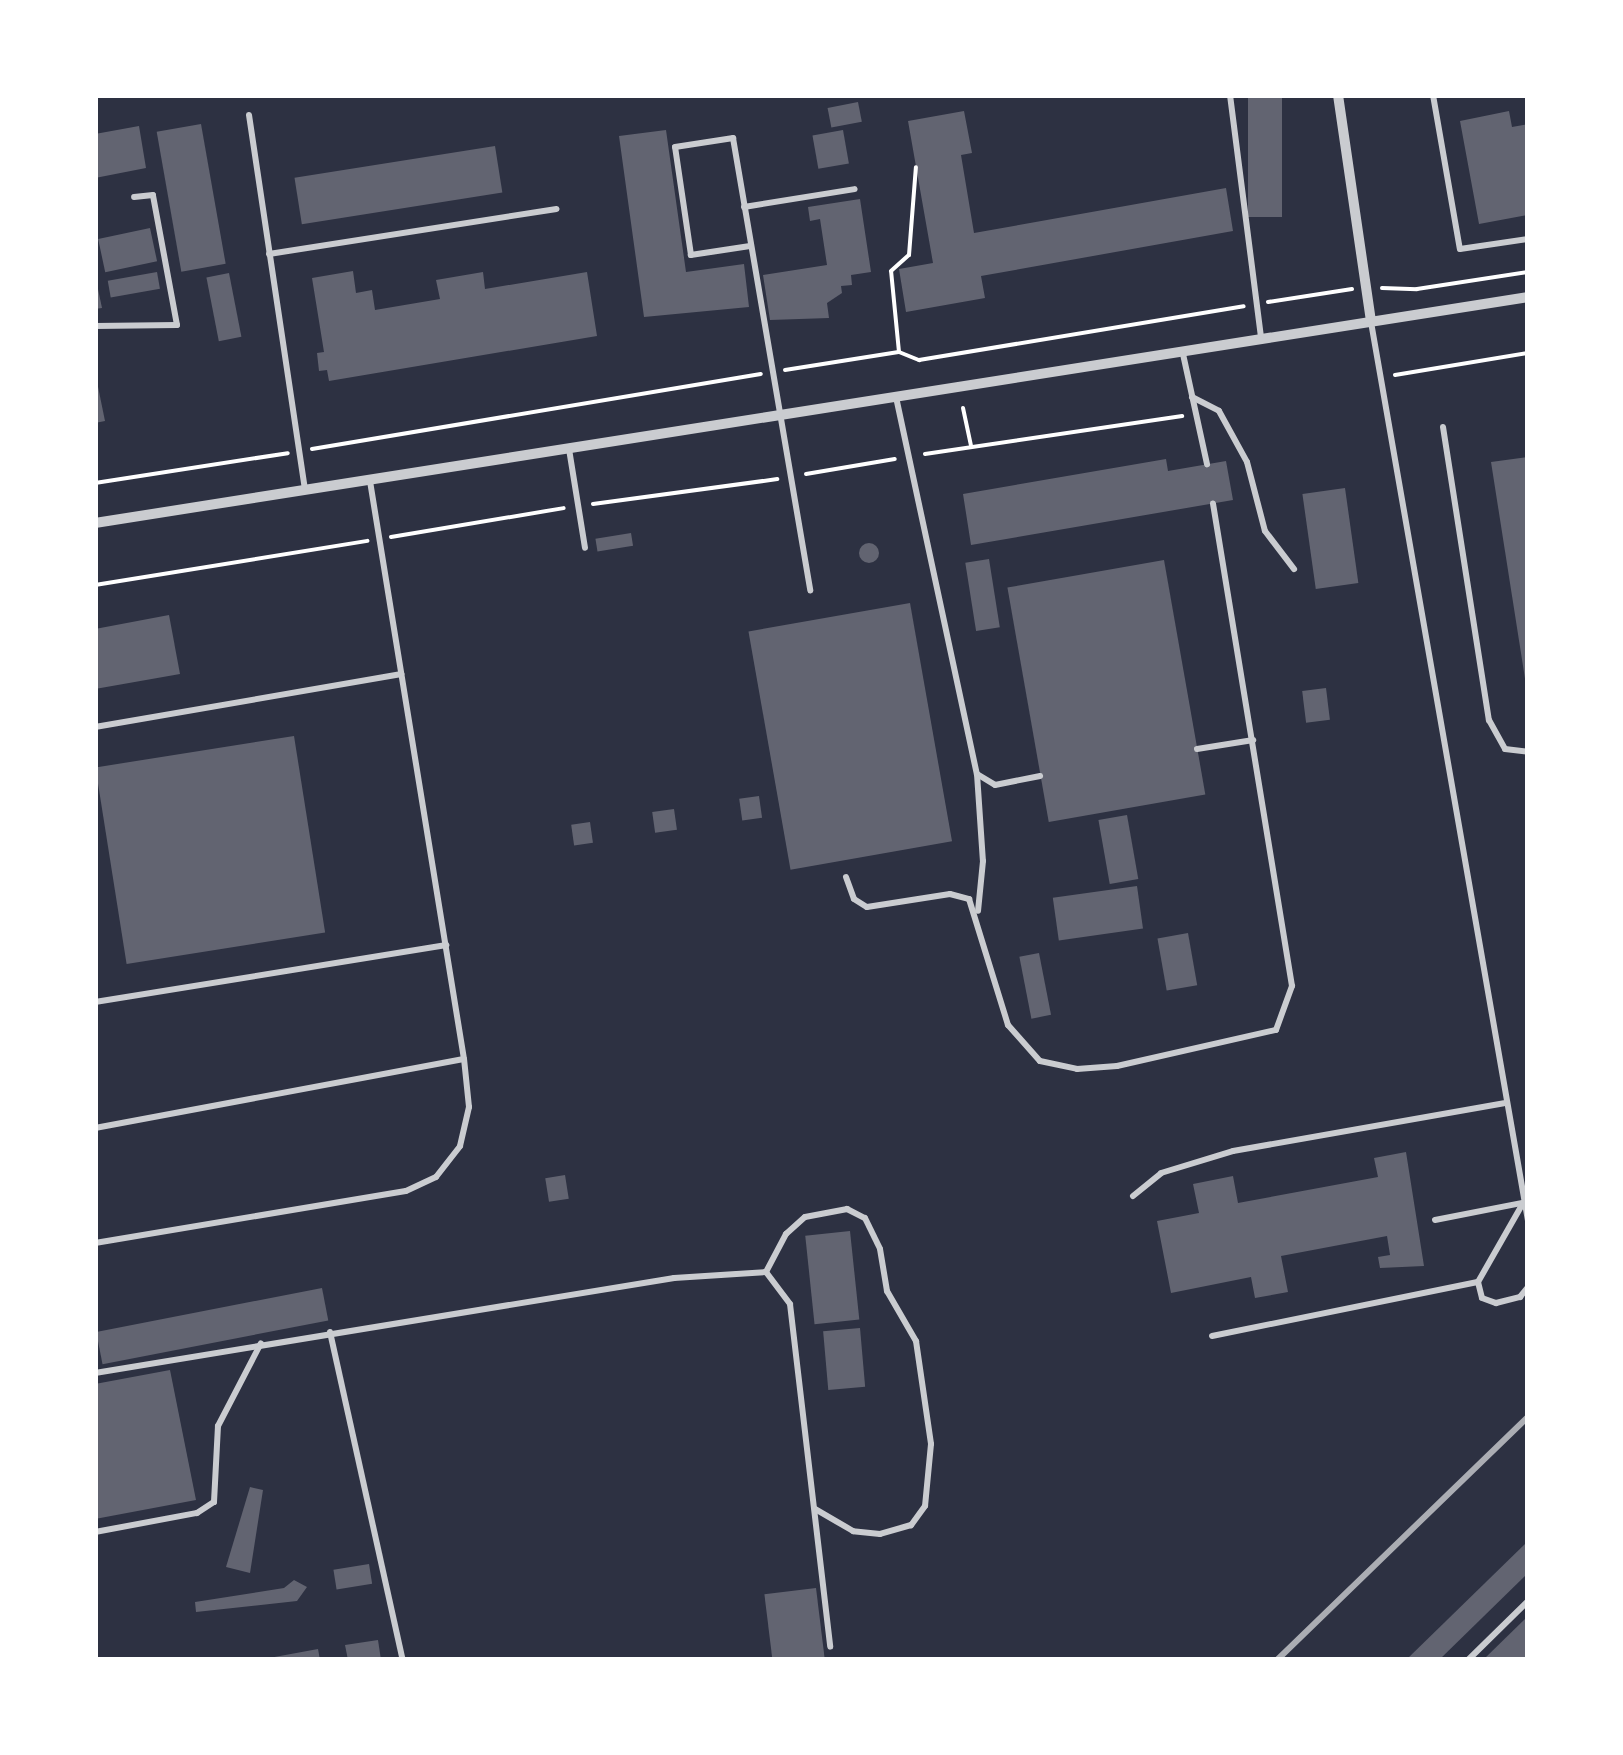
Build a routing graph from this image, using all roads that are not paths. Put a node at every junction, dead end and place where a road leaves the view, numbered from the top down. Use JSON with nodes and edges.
{"nodes":[{"id":1,"x":1230,"y":95,"type":"edge"},
{"id":2,"x":1338,"y":95,"type":"edge"},
{"id":3,"x":1433,"y":95,"type":"edge"},
{"id":4,"x":249,"y":115,"type":"dead end"},
{"id":5,"x":855,"y":189,"type":"dead end"},
{"id":6,"x":134,"y":198,"type":"dead end"},
{"id":7,"x":744,"y":207,"type":"junction"},
{"id":8,"x":556,"y":209,"type":"dead end"},
{"id":9,"x":1528,"y":240,"type":"edge"},
{"id":10,"x":750,"y":246,"type":"junction"},
{"id":11,"x":270,"y":254,"type":"junction"},
{"id":12,"x":1528,"y":297,"type":"edge"},
{"id":13,"x":1371,"y":322,"type":"junction"},
{"id":14,"x":95,"y":326,"type":"edge"},
{"id":15,"x":1261,"y":340,"type":"junction"},
{"id":16,"x":1183,"y":354,"type":"junction"},
{"id":17,"x":896,"y":397,"type":"junction"},
{"id":18,"x":1192,"y":397,"type":"junction"},
{"id":19,"x":776,"y":416,"type":"junction"},
{"id":20,"x":1444,"y":426,"type":"dead end"},
{"id":21,"x":569,"y":449,"type":"junction"},
{"id":22,"x":1207,"y":464,"type":"dead end"},
{"id":23,"x":370,"y":481,"type":"junction"},
{"id":24,"x":305,"y":490,"type":"junction"},
{"id":25,"x":1213,"y":504,"type":"dead end"},
{"id":26,"x":95,"y":523,"type":"edge"},
{"id":27,"x":586,"y":548,"type":"dead end"},
{"id":28,"x":1294,"y":568,"type":"dead end"},
{"id":29,"x":810,"y":590,"type":"dead end"},
{"id":30,"x":401,"y":674,"type":"junction"},
{"id":31,"x":95,"y":727,"type":"edge"},
{"id":32,"x":1253,"y":740,"type":"junction"},
{"id":33,"x":1197,"y":749,"type":"dead end"},
{"id":34,"x":1528,"y":752,"type":"edge"},
{"id":35,"x":977,"y":774,"type":"junction"},
{"id":36,"x":1040,"y":776,"type":"dead end"},
{"id":37,"x":846,"y":877,"type":"dead end"},
{"id":38,"x":978,"y":912,"type":"junction"},
{"id":39,"x":446,"y":945,"type":"junction"},
{"id":40,"x":95,"y":1002,"type":"edge"},
{"id":41,"x":464,"y":1059,"type":"junction"},
{"id":42,"x":1504,"y":1102,"type":"junction"},
{"id":43,"x":95,"y":1128,"type":"edge"},
{"id":44,"x":1132,"y":1196,"type":"dead end"},
{"id":45,"x":1526,"y":1202,"type":"edge"},
{"id":46,"x":1435,"y":1220,"type":"dead end"},
{"id":47,"x":1528,"y":1221,"type":"edge"},
{"id":48,"x":95,"y":1243,"type":"edge"},
{"id":49,"x":766,"y":1272,"type":"junction"},
{"id":50,"x":1478,"y":1282,"type":"junction"},
{"id":51,"x":1528,"y":1287,"type":"edge"},
{"id":52,"x":330,"y":1332,"type":"junction"},
{"id":53,"x":1212,"y":1336,"type":"dead end"},
{"id":54,"x":261,"y":1343,"type":"junction"},
{"id":55,"x":95,"y":1374,"type":"edge"},
{"id":56,"x":814,"y":1509,"type":"junction"},
{"id":57,"x":95,"y":1532,"type":"edge"},
{"id":58,"x":1528,"y":1600,"type":"edge"},
{"id":59,"x":830,"y":1647,"type":"dead end"},
{"id":60,"x":403,"y":1660,"type":"edge"},
{"id":61,"x":1468,"y":1660,"type":"edge"}],
"edges":[{"from":1,"to":15,"type":"lane"},
{"from":2,"to":13,"type":"street"},
{"from":3,"to":9,"type":"lane"},
{"from":4,"to":11,"type":"lane"},
{"from":5,"to":7,"type":"lane"},
{"from":6,"to":14,"type":"lane"},
{"from":7,"to":10,"type":"lane"},
{"from":7,"to":10,"type":"lane"},
{"from":8,"to":11,"type":"lane"},
{"from":10,"to":19,"type":"lane"},
{"from":11,"to":24,"type":"lane"},
{"from":12,"to":13,"type":"street"},
{"from":13,"to":15,"type":"street"},
{"from":13,"to":42,"type":"lane"},
{"from":15,"to":16,"type":"street"},
{"from":16,"to":17,"type":"street"},
{"from":16,"to":18,"type":"lane"},
{"from":17,"to":19,"type":"street"},
{"from":17,"to":35,"type":"lane"},
{"from":18,"to":22,"type":"lane"},
{"from":18,"to":28,"type":"lane"},
{"from":19,"to":21,"type":"street"},
{"from":19,"to":29,"type":"lane"},
{"from":20,"to":34,"type":"lane"},
{"from":21,"to":23,"type":"street"},
{"from":21,"to":27,"type":"lane"},
{"from":23,"to":24,"type":"street"},
{"from":23,"to":30,"type":"lane"},
{"from":24,"to":26,"type":"street"},
{"from":25,"to":32,"type":"lane"},
{"from":30,"to":31,"type":"lane"},
{"from":30,"to":39,"type":"lane"},
{"from":32,"to":33,"type":"lane"},
{"from":32,"to":38,"type":"lane"},
{"from":35,"to":36,"type":"lane"},
{"from":35,"to":38,"type":"lane"},
{"from":37,"to":38,"type":"lane"},
{"from":39,"to":40,"type":"lane"},
{"from":39,"to":41,"type":"lane"},
{"from":41,"to":43,"type":"lane"},
{"from":41,"to":48,"type":"lane"},
{"from":42,"to":44,"type":"lane"},
{"from":42,"to":45,"type":"lane"},
{"from":45,"to":46,"type":"lane"},
{"from":45,"to":47,"type":"lane"},
{"from":45,"to":50,"type":"lane"},
{"from":49,"to":52,"type":"lane"},
{"from":49,"to":56,"type":"lane"},
{"from":49,"to":56,"type":"lane"},
{"from":50,"to":51,"type":"lane"},
{"from":50,"to":53,"type":"lane"},
{"from":52,"to":54,"type":"lane"},
{"from":52,"to":60,"type":"lane"},
{"from":54,"to":55,"type":"lane"},
{"from":54,"to":57,"type":"lane"},
{"from":56,"to":59,"type":"lane"},
{"from":58,"to":61,"type":"lane"}]}
